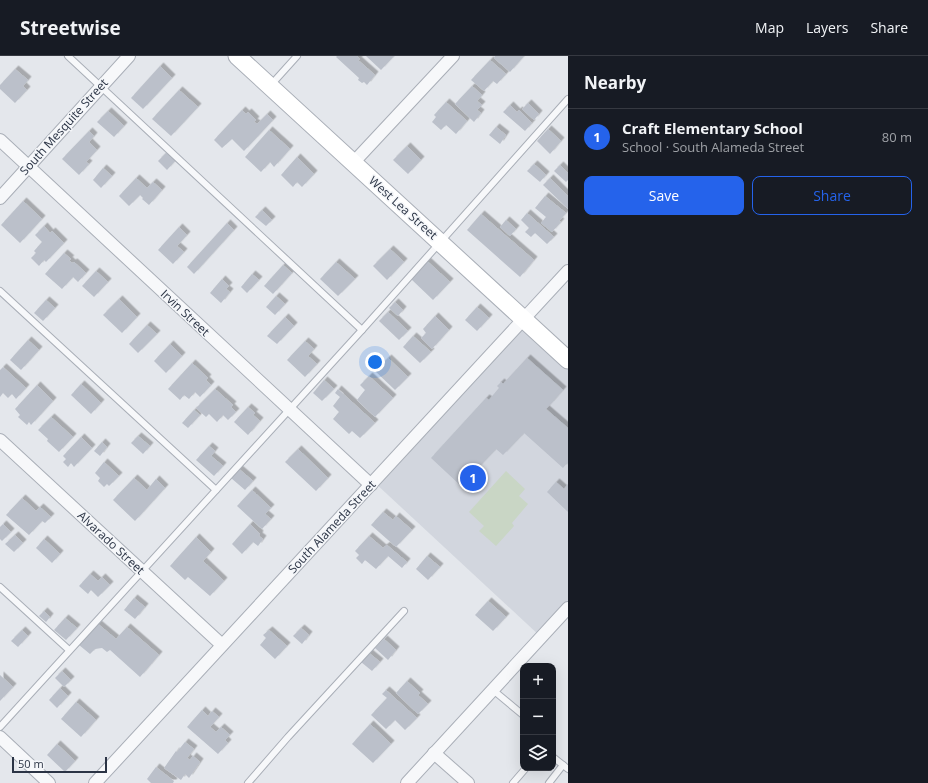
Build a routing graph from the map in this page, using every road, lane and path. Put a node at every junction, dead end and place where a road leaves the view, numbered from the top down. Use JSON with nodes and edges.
{"nodes":[{"id":1,"x":68,"y":56,"type":"edge"},
{"id":2,"x":129,"y":56,"type":"edge"},
{"id":3,"x":237,"y":56,"type":"edge"},
{"id":4,"x":297,"y":56,"type":"edge"},
{"id":5,"x":453,"y":56,"type":"edge"},
{"id":6,"x":101,"y":86,"type":"junction"},
{"id":7,"x":270,"y":86,"type":"junction"},
{"id":8,"x":568,"y":99,"type":"edge"},
{"id":9,"x":0,"y":140,"type":"edge"},
{"id":10,"x":353,"y":163,"type":"junction"},
{"id":11,"x":29,"y":166,"type":"junction"},
{"id":12,"x":0,"y":198,"type":"edge"},
{"id":13,"x":440,"y":242,"type":"junction"},
{"id":14,"x":568,"y":271,"type":"edge"},
{"id":15,"x":0,"y":291,"type":"edge"},
{"id":16,"x":524,"y":319,"type":"junction"},
{"id":17,"x":362,"y":330,"type":"junction"},
{"id":18,"x":568,"y":360,"type":"edge"},
{"id":19,"x":290,"y":409,"type":"junction"},
{"id":20,"x":0,"y":440,"type":"edge"},
{"id":21,"x":371,"y":486,"type":"junction"},
{"id":22,"x":216,"y":490,"type":"junction"},
{"id":23,"x":141,"y":571,"type":"junction"},
{"id":24,"x":0,"y":587,"type":"edge"},
{"id":25,"x":568,"y":608,"type":"edge"},
{"id":26,"x":404,"y":611,"type":"dead end"},
{"id":27,"x":222,"y":645,"type":"junction"},
{"id":28,"x":69,"y":650,"type":"junction"},
{"id":29,"x":493,"y":690,"type":"junction"},
{"id":30,"x":520,"y":712,"type":"edge"},
{"id":31,"x":0,"y":726,"type":"edge"},
{"id":32,"x":0,"y":737,"type":"edge"},
{"id":33,"x":434,"y":753,"type":"junction"},
{"id":34,"x":556,"y":759,"type":"edge"},
{"id":35,"x":565,"y":767,"type":"edge"},
{"id":36,"x":523,"y":771,"type":"edge"},
{"id":37,"x":49,"y":783,"type":"edge"},
{"id":38,"x":95,"y":783,"type":"edge"},
{"id":39,"x":248,"y":783,"type":"edge"},
{"id":40,"x":407,"y":783,"type":"edge"},
{"id":41,"x":468,"y":783,"type":"edge"},
{"id":42,"x":513,"y":783,"type":"edge"},
{"id":43,"x":549,"y":783,"type":"edge"}],
"edges":[{"from":1,"to":6,"type":"lane"},
{"from":2,"to":6,"type":"street","name":"South Mesquite Street"},
{"from":3,"to":7,"type":"main road","name":"West Lea Street"},
{"from":4,"to":7,"type":"lane"},
{"from":5,"to":10,"type":"street"},
{"from":6,"to":11,"type":"street","name":"South Mesquite Street"},
{"from":6,"to":17,"type":"lane"},
{"from":7,"to":10,"type":"main road","name":"West Lea Street"},
{"from":8,"to":13,"type":"lane"},
{"from":9,"to":11,"type":"street","name":"Irvin Street"},
{"from":10,"to":13,"type":"main road","name":"West Lea Street"},
{"from":11,"to":12,"type":"street","name":"South Mesquite Street"},
{"from":11,"to":19,"type":"street","name":"Irvin Street"},
{"from":13,"to":16,"type":"main road","name":"West Lea Street"},
{"from":13,"to":17,"type":"lane"},
{"from":14,"to":16,"type":"street","name":"South Alameda Street"},
{"from":15,"to":22,"type":"lane"},
{"from":16,"to":18,"type":"main road","name":"West Lea Street"},
{"from":16,"to":21,"type":"street","name":"South Alameda Street"},
{"from":17,"to":19,"type":"lane"},
{"from":19,"to":21,"type":"street","name":"Irvin Street"},
{"from":19,"to":22,"type":"lane"},
{"from":20,"to":23,"type":"street","name":"Alvarado Street"},
{"from":21,"to":27,"type":"street","name":"South Alameda Street"},
{"from":22,"to":23,"type":"lane"},
{"from":23,"to":27,"type":"street","name":"Alvarado Street"},
{"from":23,"to":28,"type":"lane"},
{"from":24,"to":28,"type":"lane"},
{"from":25,"to":29,"type":"street"},
{"from":26,"to":39,"type":"lane"},
{"from":27,"to":38,"type":"street","name":"South Alameda Street"},
{"from":28,"to":31,"type":"lane"},
{"from":29,"to":30,"type":"lane"},
{"from":29,"to":33,"type":"street"},
{"from":32,"to":37,"type":"street"},
{"from":33,"to":40,"type":"street"},
{"from":33,"to":41,"type":"street"},
{"from":34,"to":35,"type":"lane"},
{"from":35,"to":43,"type":"lane"},
{"from":36,"to":42,"type":"lane"}]}
